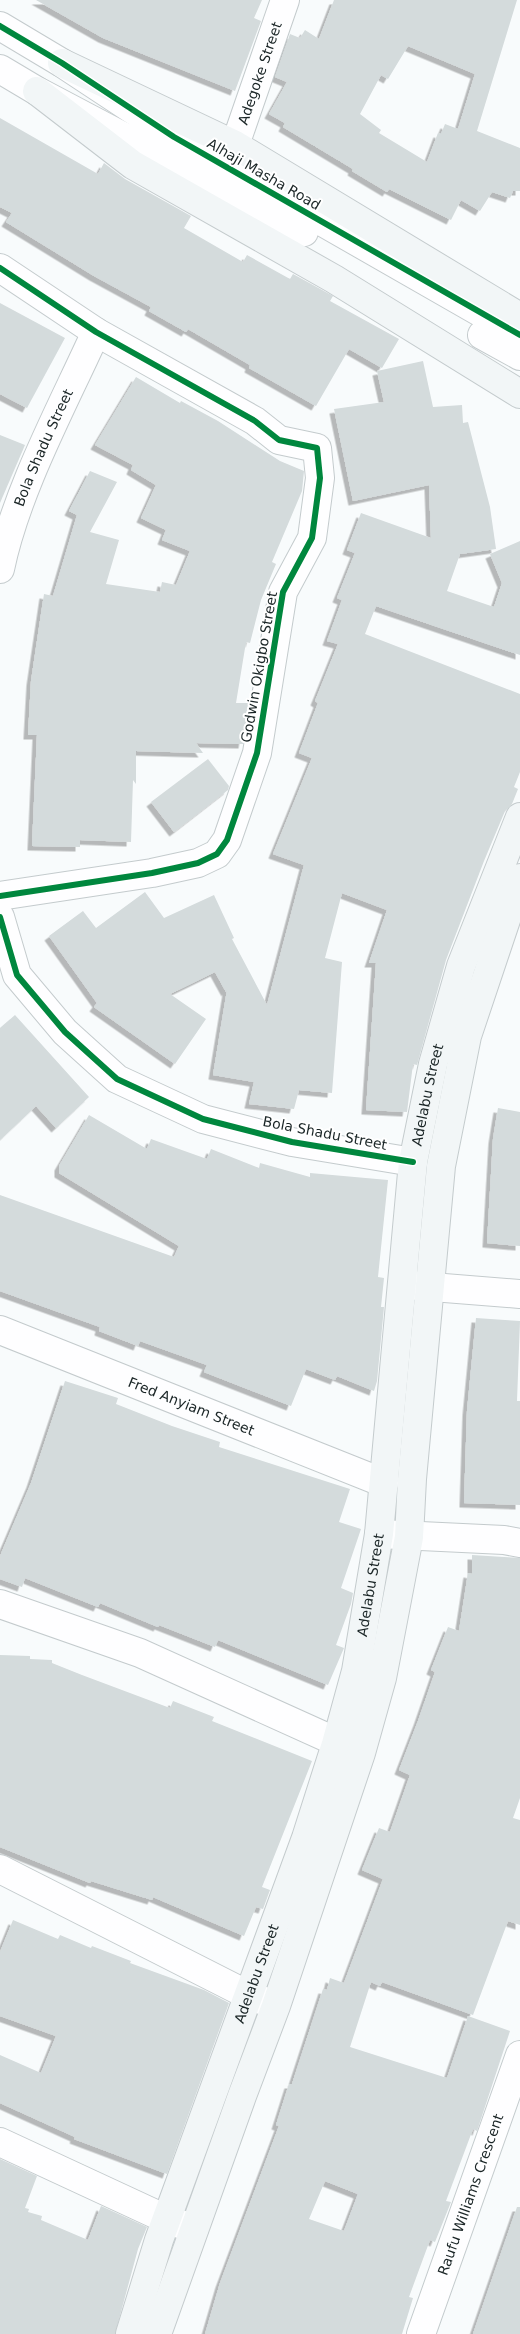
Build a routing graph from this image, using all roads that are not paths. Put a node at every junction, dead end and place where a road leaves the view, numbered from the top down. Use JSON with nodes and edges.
{"nodes":[{"id":1,"x":285,"y":0,"type":"edge"},
{"id":2,"x":0,"y":26,"type":"edge"},
{"id":3,"x":62,"y":64,"type":"junction"},
{"id":4,"x":0,"y":69,"type":"edge"},
{"id":5,"x":37,"y":91,"type":"junction"},
{"id":6,"x":235,"y":145,"type":"junction"},
{"id":7,"x":298,"y":218,"type":"junction"},
{"id":8,"x":0,"y":268,"type":"edge"},
{"id":9,"x":520,"y":317,"type":"edge"},
{"id":10,"x":96,"y":332,"type":"junction"},
{"id":11,"x":520,"y":335,"type":"edge"},
{"id":12,"x":520,"y":356,"type":"edge"},
{"id":13,"x":520,"y":394,"type":"edge"},
{"id":14,"x":3,"y":538,"type":"edge"},
{"id":15,"x":0,"y":569,"type":"edge"},
{"id":16,"x":520,"y":817,"type":"edge"},
{"id":17,"x":520,"y":878,"type":"edge"},
{"id":18,"x":0,"y":896,"type":"edge"},
{"id":19,"x":0,"y":916,"type":"edge"},
{"id":20,"x":8,"y":980,"type":"edge"},
{"id":21,"x":414,"y":1162,"type":"junction"},
{"id":22,"x":401,"y":1285,"type":"junction"},
{"id":23,"x":430,"y":1286,"type":"junction"},
{"id":24,"x":520,"y":1294,"type":"edge"},
{"id":25,"x":0,"y":1330,"type":"edge"},
{"id":26,"x":384,"y":1483,"type":"junction"},
{"id":27,"x":379,"y":1534,"type":"junction"},
{"id":28,"x":409,"y":1537,"type":"junction"},
{"id":29,"x":520,"y":1543,"type":"edge"},
{"id":30,"x":0,"y":1604,"type":"edge"},
{"id":31,"x":336,"y":1744,"type":"junction"},
{"id":32,"x":361,"y":1753,"type":"junction"},
{"id":33,"x":0,"y":1869,"type":"edge"},
{"id":34,"x":250,"y":1996,"type":"junction"},
{"id":35,"x":276,"y":2006,"type":"junction"},
{"id":36,"x":520,"y":2055,"type":"edge"},
{"id":37,"x":0,"y":2142,"type":"edge"},
{"id":38,"x":166,"y":2219,"type":"junction"},
{"id":39,"x":194,"y":2229,"type":"junction"},
{"id":40,"x":130,"y":2334,"type":"edge"},
{"id":41,"x":157,"y":2334,"type":"edge"},
{"id":42,"x":421,"y":2334,"type":"edge"}],
"edges":[{"from":1,"to":6,"type":"street","name":"Adegoke Street"},
{"from":2,"to":3,"type":"street","name":"Alhaji Masha Road"},
{"from":3,"to":6,"type":"main road"},
{"from":3,"to":7,"type":"street","name":"Alhaji Masha Road"},
{"from":4,"to":5,"type":"street","name":"Alhaji Masha Road"},
{"from":5,"to":7,"type":"street","name":"Alhaji Masha Road"},
{"from":5,"to":13,"type":"main road"},
{"from":6,"to":9,"type":"main road"},
{"from":7,"to":11,"type":"street","name":"Alhaji Masha Road"},
{"from":7,"to":12,"type":"street","name":"Alhaji Masha Road"},
{"from":8,"to":10,"type":"street","name":"Godwin Okigbo Street"},
{"from":10,"to":14,"type":"street","name":"Bola Shadu Street"},
{"from":10,"to":18,"type":"street","name":"Godwin Okigbo Street"},
{"from":14,"to":15,"type":"street","name":"Bola Shadu Street"},
{"from":16,"to":21,"type":"main road","name":"Adelabu Street"},
{"from":17,"to":23,"type":"main road","name":"Adelabu Street"},
{"from":19,"to":20,"type":"street","name":"Bola Shadu Street"},
{"from":20,"to":21,"type":"street","name":"Bola Shadu Street"},
{"from":21,"to":22,"type":"main road","name":"Adelabu Street"},
{"from":22,"to":23,"type":"street"},
{"from":22,"to":26,"type":"main road","name":"Adelabu Street"},
{"from":23,"to":24,"type":"street"},
{"from":23,"to":28,"type":"main road","name":"Adelabu Street"},
{"from":25,"to":26,"type":"street","name":"Fred Anyiam Street"},
{"from":26,"to":27,"type":"main road","name":"Adelabu Street"},
{"from":27,"to":28,"type":"street"},
{"from":27,"to":31,"type":"main road","name":"Adelabu Street"},
{"from":28,"to":29,"type":"street"},
{"from":28,"to":32,"type":"main road","name":"Adelabu Street"},
{"from":30,"to":31,"type":"street"},
{"from":31,"to":32,"type":"street"},
{"from":31,"to":34,"type":"main road","name":"Adelabu Street"},
{"from":32,"to":35,"type":"main road","name":"Adelabu Street"},
{"from":33,"to":34,"type":"street"},
{"from":34,"to":35,"type":"street"},
{"from":34,"to":38,"type":"main road","name":"Adelabu Street"},
{"from":35,"to":39,"type":"main road","name":"Adelabu Street"},
{"from":36,"to":42,"type":"street","name":"Raufu Williams Crescent"},
{"from":37,"to":38,"type":"street"},
{"from":38,"to":39,"type":"street"},
{"from":38,"to":40,"type":"main road","name":"Adelabu Street"},
{"from":39,"to":41,"type":"main road","name":"Adelabu Street"}]}
